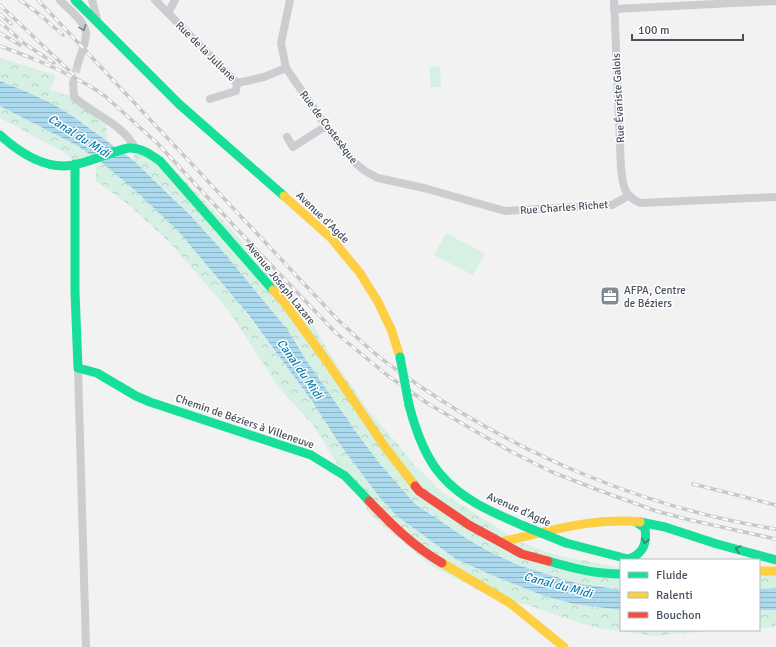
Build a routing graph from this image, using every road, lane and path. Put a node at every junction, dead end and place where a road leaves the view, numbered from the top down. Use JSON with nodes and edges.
{"nodes":[{"id":1,"x":60,"y":0,"type":"edge"},
{"id":2,"x":75,"y":0,"type":"edge"},
{"id":3,"x":92,"y":0,"type":"edge"},
{"id":4,"x":155,"y":0,"type":"edge"},
{"id":5,"x":175,"y":0,"type":"edge"},
{"id":6,"x":290,"y":0,"type":"edge"},
{"id":7,"x":614,"y":0,"type":"edge"},
{"id":8,"x":776,"y":1,"type":"edge"},
{"id":9,"x":614,"y":9,"type":"junction"},
{"id":10,"x":168,"y":13,"type":"junction"},
{"id":11,"x":100,"y":25,"type":"junction"},
{"id":12,"x":78,"y":63,"type":"tunnel mouth"},
{"id":13,"x":286,"y":68,"type":"junction"},
{"id":14,"x":237,"y":83,"type":"junction"},
{"id":15,"x":73,"y":84,"type":"tunnel mouth"},
{"id":16,"x":210,"y":99,"type":"dead end"},
{"id":17,"x":326,"y":126,"type":"junction"},
{"id":18,"x":0,"y":135,"type":"edge"},
{"id":19,"x":287,"y":137,"type":"dead end"},
{"id":20,"x":135,"y":148,"type":"junction"},
{"id":21,"x":80,"y":163,"type":"junction"},
{"id":22,"x":446,"y":194,"type":"joint"},
{"id":23,"x":628,"y":196,"type":"junction"},
{"id":24,"x":776,"y":197,"type":"edge"},
{"id":25,"x":78,"y":368,"type":"junction"},
{"id":26,"x":634,"y":521,"type":"junction"},
{"id":27,"x":501,"y":542,"type":"junction"},
{"id":28,"x":626,"y":559,"type":"edge"},
{"id":29,"x":632,"y":559,"type":"edge"},
{"id":30,"x":776,"y":560,"type":"edge"},
{"id":31,"x":760,"y":572,"type":"edge"},
{"id":32,"x":776,"y":572,"type":"edge"},
{"id":33,"x":620,"y":574,"type":"edge"},
{"id":34,"x":86,"y":647,"type":"edge"},
{"id":35,"x":564,"y":647,"type":"edge"}],
"edges":[{"from":1,"to":12,"type":"street","one_way":true},
{"from":2,"to":11,"type":"main road","name":"Avenue d'Agde"},
{"from":3,"to":11,"type":"street"},
{"from":4,"to":10,"type":"street","name":"Rue de la Juliane"},
{"from":5,"to":10,"type":"street"},
{"from":6,"to":13,"type":"street","name":"Rue de Costesèque"},
{"from":7,"to":9,"type":"street","name":"Rue Évariste Galois"},
{"from":8,"to":9,"type":"street"},
{"from":9,"to":23,"type":"street","name":"Rue Évariste Galois"},
{"from":10,"to":14,"type":"street","name":"Rue de la Juliane"},
{"from":11,"to":28,"type":"main road","name":"Avenue d'Agde","bridge":true},
{"from":13,"to":14,"type":"street","name":"Rue de la Juliane"},
{"from":13,"to":17,"type":"street","name":"Rue de Costesèque"},
{"from":14,"to":16,"type":"street"},
{"from":15,"to":20,"type":"street"},
{"from":17,"to":19,"type":"street"},
{"from":17,"to":22,"type":"street","name":"Rue de Costesèque"},
{"from":18,"to":21,"type":"main road","name":"Avenue Joseph Lazare"},
{"from":20,"to":21,"type":"main road","name":"Avenue Joseph Lazare"},
{"from":20,"to":27,"type":"main road","name":"Avenue Joseph Lazare"},
{"from":21,"to":25,"type":"main road"},
{"from":22,"to":23,"type":"street","name":"Rue Charles Richet"},
{"from":23,"to":24,"type":"street"},
{"from":25,"to":34,"type":"street"},
{"from":25,"to":35,"type":"main road","name":"Chemin de Béziers à Villeneuve"},
{"from":26,"to":27,"type":"main road"},
{"from":26,"to":29,"type":"main road","one_way":true},
{"from":30,"to":26,"type":"main road","one_way":true},
{"from":27,"to":33,"type":"main road","name":"Avenue Joseph Lazare"},
{"from":31,"to":32,"type":"main road"}]}
